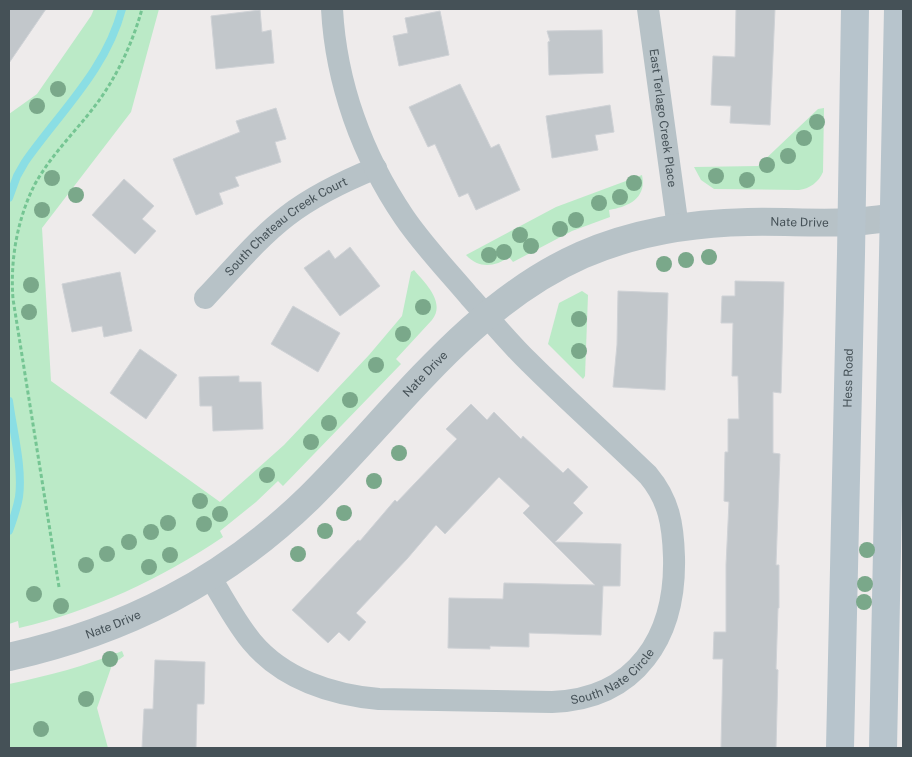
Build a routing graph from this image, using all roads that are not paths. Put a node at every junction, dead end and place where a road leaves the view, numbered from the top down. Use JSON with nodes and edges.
{"nodes":[{"id":1,"x":332,"y":9,"type":"edge"},
{"id":2,"x":648,"y":9,"type":"edge"},
{"id":3,"x":855,"y":9,"type":"edge"},
{"id":4,"x":898,"y":9,"type":"edge"},
{"id":5,"x":376,"y":168,"type":"junction"},
{"id":6,"x":898,"y":218,"type":"edge"},
{"id":7,"x":852,"y":222,"type":"junction"},
{"id":8,"x":678,"y":228,"type":"junction"},
{"id":9,"x":205,"y":298,"type":"dead end"},
{"id":10,"x":487,"y":316,"type":"junction"},
{"id":11,"x":210,"y":577,"type":"junction"},
{"id":12,"x":9,"y":657,"type":"edge"},
{"id":13,"x":840,"y":748,"type":"edge"},
{"id":14,"x":883,"y":748,"type":"edge"}],
"edges":[{"from":1,"to":5,"type":"street","name":"South Nate Circle"},
{"from":2,"to":8,"type":"street","name":"East Terlago Creek Place"},
{"from":3,"to":7,"type":"main road","name":"Hess Road"},
{"from":4,"to":6,"type":"main road"},
{"from":5,"to":9,"type":"street","name":"South Chateau Creek Court"},
{"from":5,"to":10,"type":"street","name":"South Nate Circle"},
{"from":6,"to":7,"type":"street","name":"Nate Drive"},
{"from":6,"to":14,"type":"main road"},
{"from":7,"to":8,"type":"street","name":"Nate Drive"},
{"from":7,"to":13,"type":"main road","name":"Hess Road"},
{"from":8,"to":10,"type":"street","name":"Nate Drive"},
{"from":10,"to":11,"type":"street","name":"Nate Drive"},
{"from":10,"to":11,"type":"street","name":"South Nate Circle"},
{"from":11,"to":12,"type":"street","name":"Nate Drive"}]}
